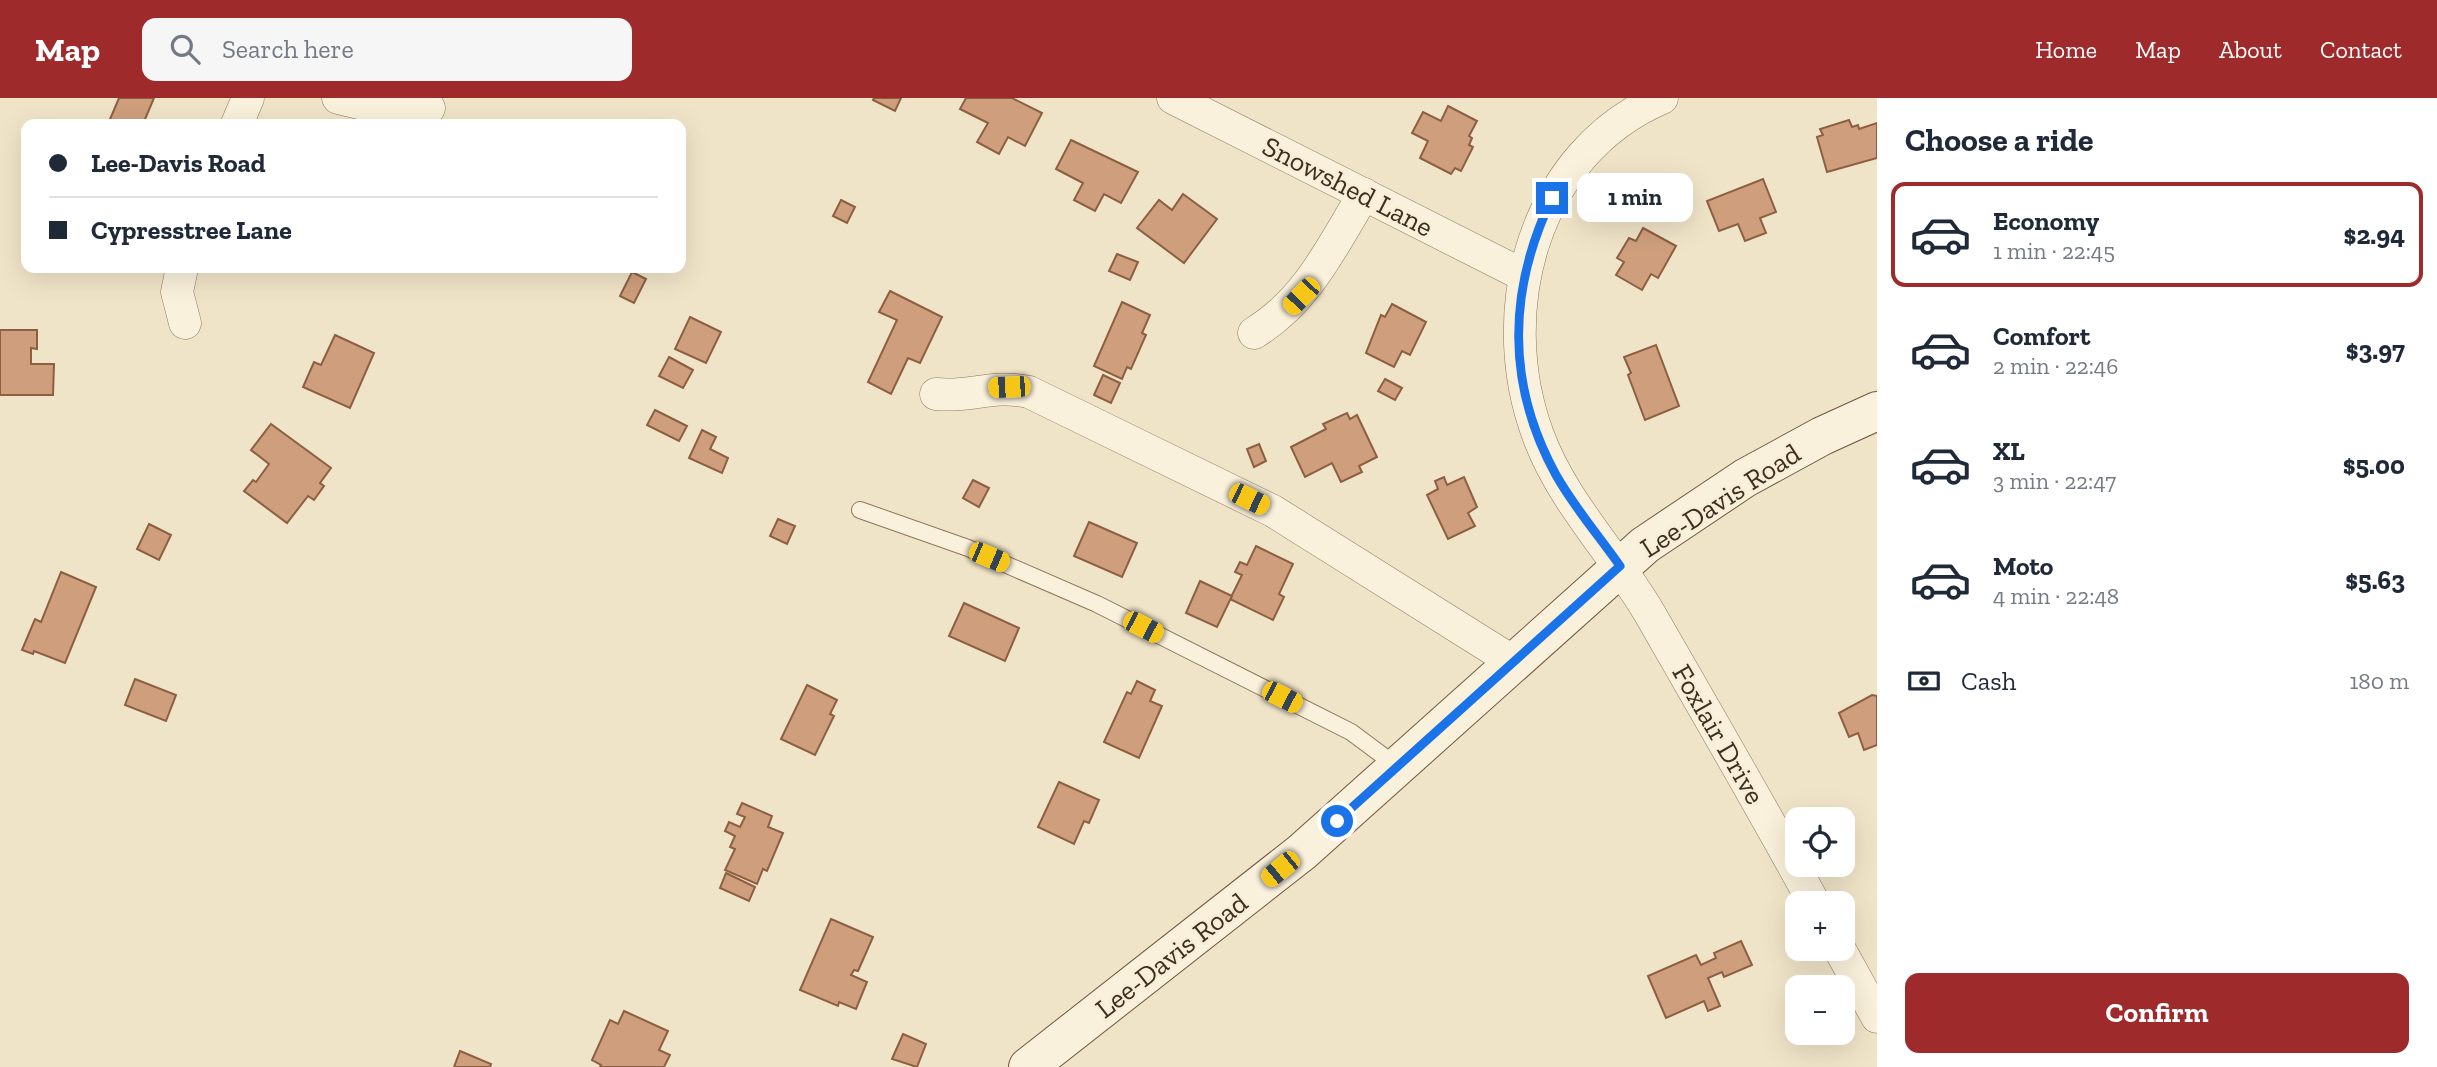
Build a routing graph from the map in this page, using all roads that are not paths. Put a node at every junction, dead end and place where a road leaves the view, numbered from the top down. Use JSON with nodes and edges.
{"nodes":[{"id":1,"x":248,"y":98,"type":"edge"},
{"id":2,"x":338,"y":98,"type":"edge"},
{"id":3,"x":1173,"y":98,"type":"edge"},
{"id":4,"x":1662,"y":98,"type":"edge"},
{"id":5,"x":429,"y":108,"type":"dead end"},
{"id":6,"x":239,"y":119,"type":"edge"},
{"id":7,"x":1363,"y":194,"type":"junction"},
{"id":8,"x":181,"y":273,"type":"edge"},
{"id":9,"x":1523,"y":275,"type":"junction"},
{"id":10,"x":185,"y":323,"type":"dead end"},
{"id":11,"x":1254,"y":333,"type":"dead end"},
{"id":12,"x":936,"y":394,"type":"dead end"},
{"id":13,"x":1877,"y":411,"type":"edge"},
{"id":14,"x":860,"y":510,"type":"dead end"},
{"id":15,"x":1620,"y":566,"type":"junction"},
{"id":16,"x":1512,"y":661,"type":"junction"},
{"id":17,"x":1398,"y":767,"type":"junction"},
{"id":18,"x":1807,"y":891,"type":"edge"},
{"id":19,"x":1846,"y":961,"type":"edge"},
{"id":20,"x":1877,"y":1017,"type":"edge"},
{"id":21,"x":1028,"y":1067,"type":"edge"}],
"edges":[{"from":1,"to":6,"type":"street"},
{"from":2,"to":5,"type":"street"},
{"from":3,"to":7,"type":"street","name":"Snowshed Lane"},
{"from":4,"to":9,"type":"street","name":"Foxlair Drive"},
{"from":7,"to":9,"type":"street","name":"Snowshed Lane"},
{"from":7,"to":11,"type":"street"},
{"from":8,"to":10,"type":"street"},
{"from":9,"to":15,"type":"street","name":"Foxlair Drive"},
{"from":12,"to":16,"type":"street"},
{"from":13,"to":15,"type":"main road","name":"Lee-Davis Road"},
{"from":14,"to":17,"type":"lane"},
{"from":15,"to":16,"type":"main road","name":"Lee-Davis Road"},
{"from":15,"to":18,"type":"street","name":"Foxlair Drive"},
{"from":16,"to":17,"type":"main road","name":"Lee-Davis Road"},
{"from":17,"to":21,"type":"main road","name":"Lee-Davis Road"},
{"from":19,"to":20,"type":"street"}]}
